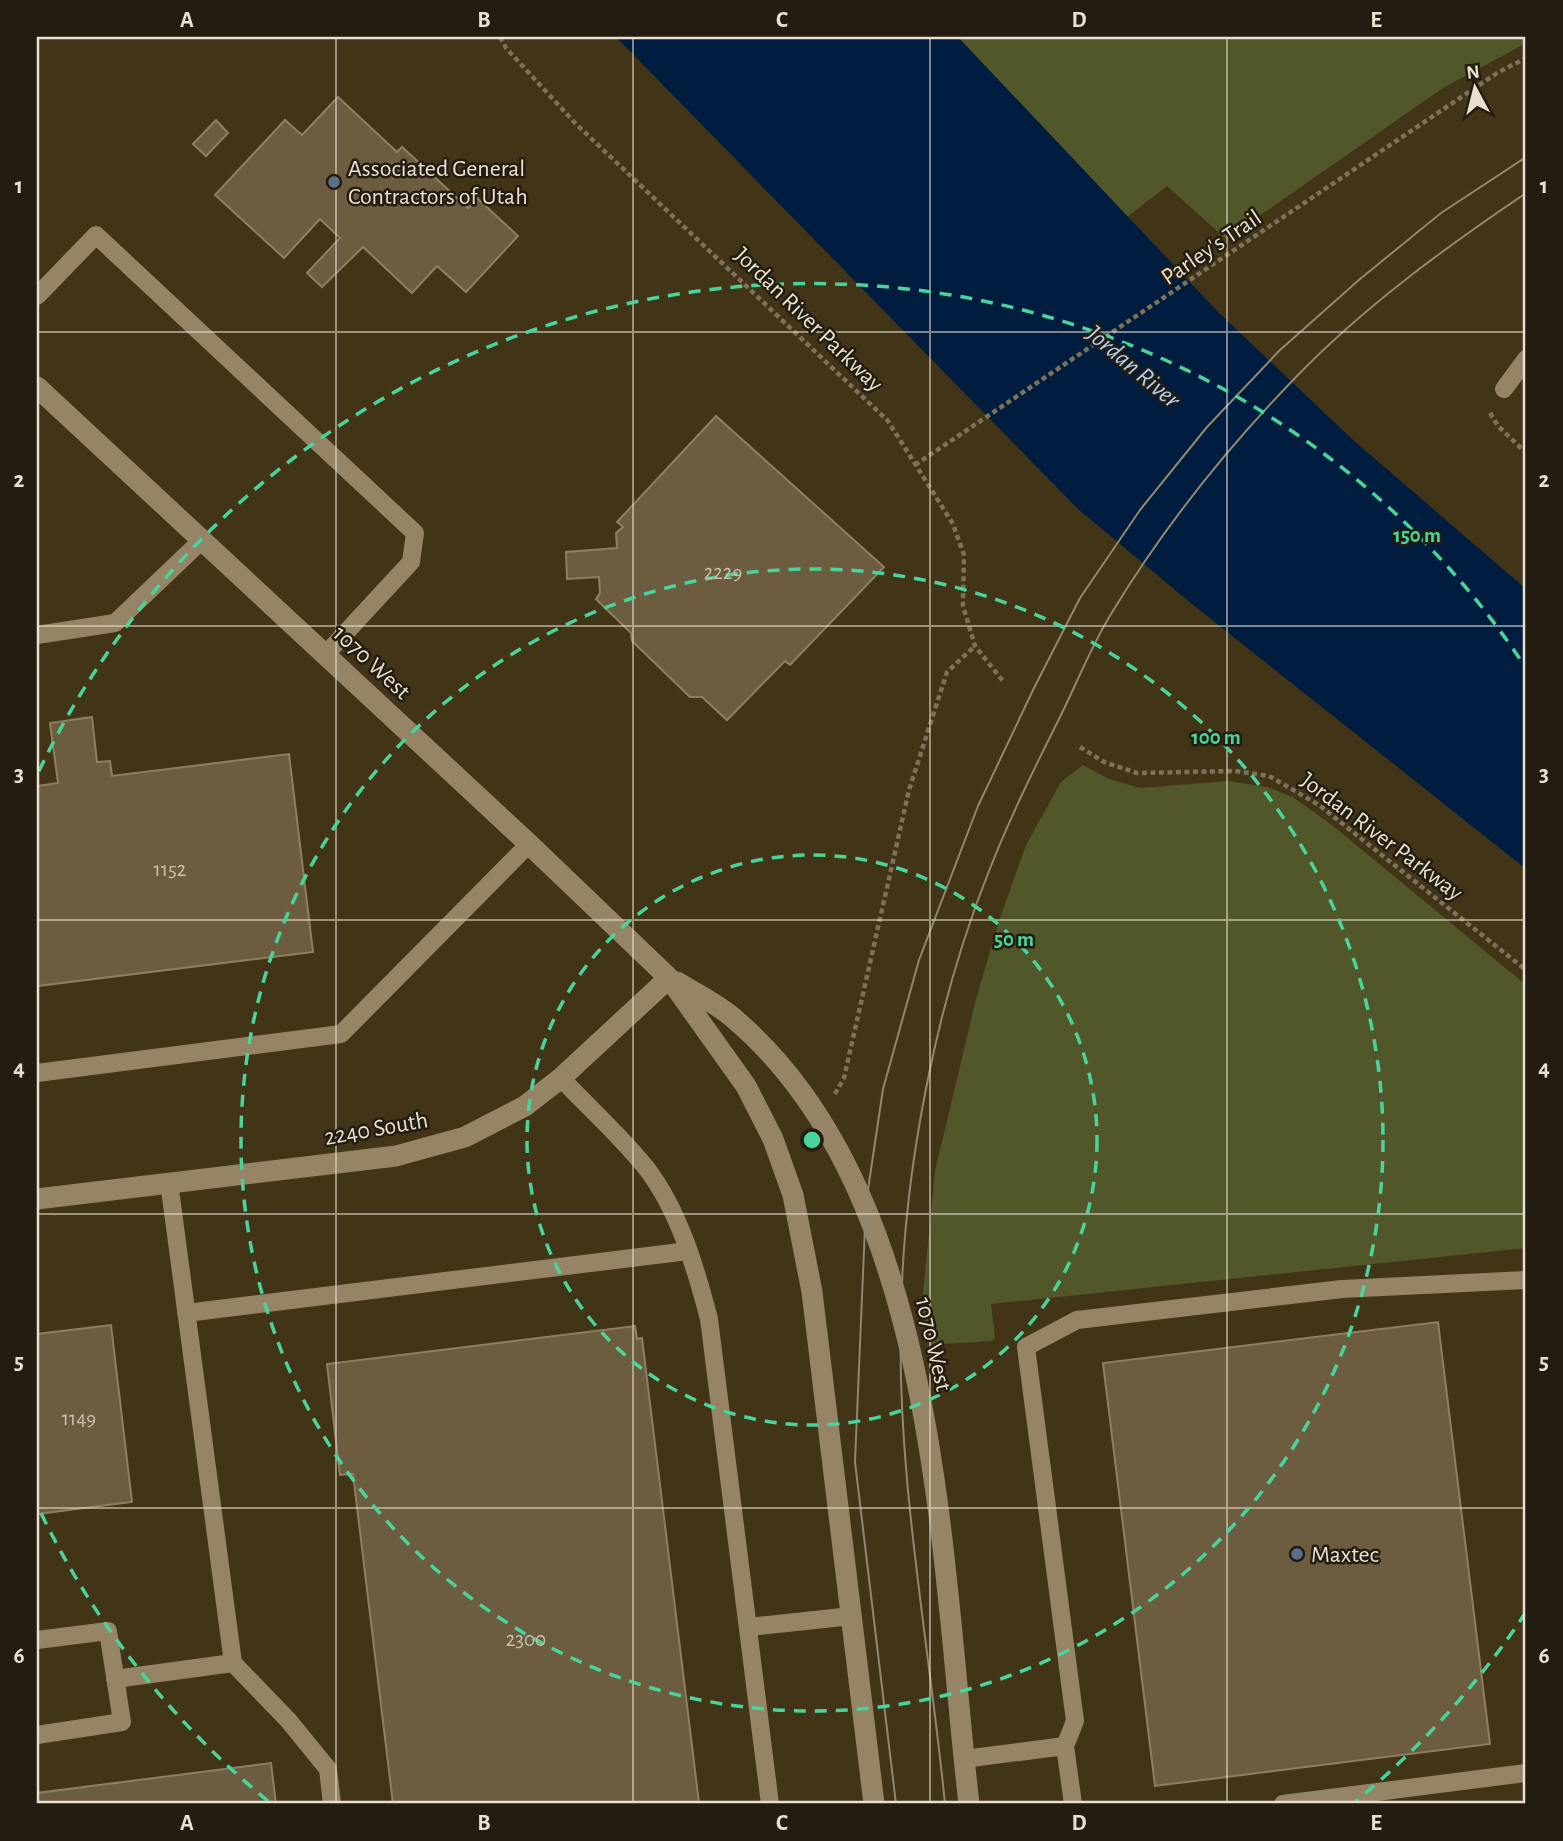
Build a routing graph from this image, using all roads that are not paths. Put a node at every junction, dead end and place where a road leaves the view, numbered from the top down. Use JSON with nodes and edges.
{"nodes":[{"id":1,"x":37,"y":296,"type":"edge"},
{"id":2,"x":1526,"y":359,"type":"edge"},
{"id":3,"x":37,"y":387,"type":"edge"},
{"id":4,"x":1504,"y":389,"type":"road end"},
{"id":5,"x":202,"y":540,"type":"junction"},
{"id":6,"x":37,"y":635,"type":"edge"},
{"id":7,"x":326,"y":655,"type":"junction"},
{"id":8,"x":529,"y":844,"type":"junction"},
{"id":9,"x":669,"y":978,"type":"junction"},
{"id":10,"x":37,"y":1073,"type":"edge"},
{"id":11,"x":561,"y":1078,"type":"junction"},
{"id":12,"x":169,"y":1182,"type":"junction"},
{"id":13,"x":37,"y":1199,"type":"edge"},
{"id":14,"x":688,"y":1251,"type":"junction"},
{"id":15,"x":1526,"y":1280,"type":"edge"},
{"id":16,"x":186,"y":1313,"type":"junction"},
{"id":17,"x":852,"y":1616,"type":"junction"},
{"id":18,"x":749,"y":1627,"type":"junction"},
{"id":19,"x":37,"y":1640,"type":"edge"},
{"id":20,"x":233,"y":1663,"type":"junction"},
{"id":21,"x":115,"y":1679,"type":"junction"},
{"id":22,"x":37,"y":1735,"type":"edge"},
{"id":23,"x":1065,"y":1746,"type":"junction"},
{"id":24,"x":964,"y":1759,"type":"junction"},
{"id":25,"x":1526,"y":1773,"type":"edge"},
{"id":26,"x":332,"y":1804,"type":"edge"},
{"id":27,"x":770,"y":1804,"type":"edge"},
{"id":28,"x":874,"y":1804,"type":"edge"},
{"id":29,"x":969,"y":1804,"type":"edge"},
{"id":30,"x":1073,"y":1804,"type":"edge"},
{"id":31,"x":1283,"y":1804,"type":"edge"}],
"edges":[{"from":1,"to":7,"type":"lane"},
{"from":2,"to":4,"type":"lane"},
{"from":3,"to":5,"type":"street","name":"1070 West"},
{"from":5,"to":6,"type":"lane"},
{"from":5,"to":7,"type":"street","name":"1070 West"},
{"from":7,"to":8,"type":"street","name":"1070 West"},
{"from":8,"to":9,"type":"street","name":"1070 West"},
{"from":8,"to":10,"type":"lane"},
{"from":9,"to":11,"type":"street","name":"2240 South"},
{"from":9,"to":17,"type":"street","name":"1070 West"},
{"from":9,"to":24,"type":"street","name":"1070 West"},
{"from":11,"to":12,"type":"street","name":"2240 South"},
{"from":11,"to":14,"type":"lane"},
{"from":12,"to":13,"type":"street","name":"2240 South"},
{"from":12,"to":16,"type":"lane"},
{"from":14,"to":16,"type":"lane"},
{"from":14,"to":18,"type":"lane"},
{"from":15,"to":23,"type":"lane"},
{"from":16,"to":20,"type":"lane"},
{"from":17,"to":18,"type":"lane"},
{"from":17,"to":28,"type":"street","name":"1070 West"},
{"from":18,"to":27,"type":"lane"},
{"from":19,"to":21,"type":"lane"},
{"from":20,"to":21,"type":"lane"},
{"from":20,"to":26,"type":"lane"},
{"from":21,"to":22,"type":"lane"},
{"from":23,"to":24,"type":"lane"},
{"from":23,"to":30,"type":"lane"},
{"from":24,"to":29,"type":"street","name":"1070 West"},
{"from":25,"to":31,"type":"lane"}]}
